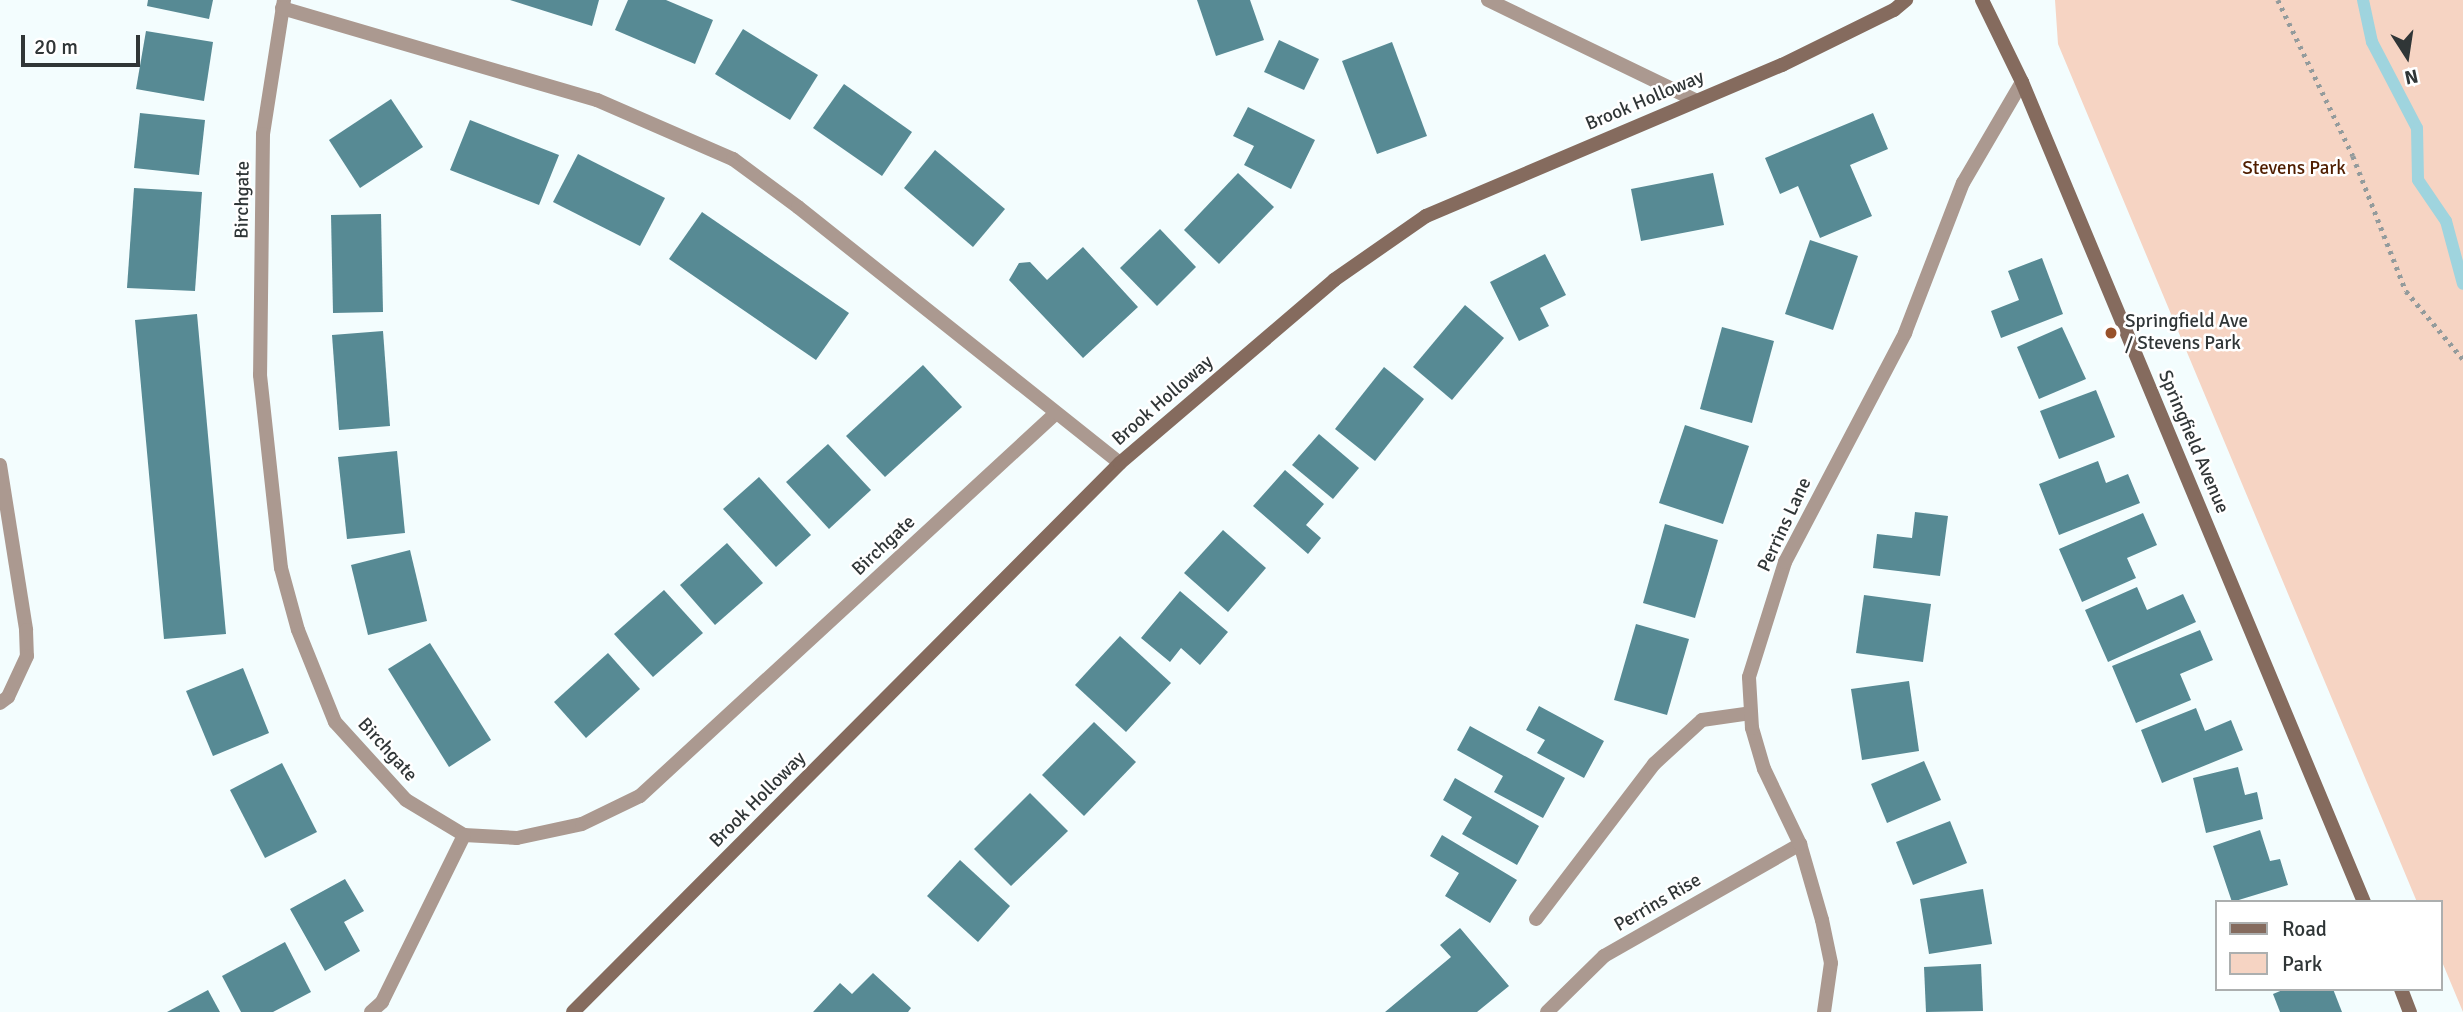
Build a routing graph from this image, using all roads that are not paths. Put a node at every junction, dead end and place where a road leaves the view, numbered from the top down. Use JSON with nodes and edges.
{"nodes":[{"id":1,"x":1488,"y":0,"type":"edge"},
{"id":2,"x":1906,"y":0,"type":"edge"},
{"id":3,"x":1982,"y":0,"type":"edge"},
{"id":4,"x":283,"y":4,"type":"edge"},
{"id":5,"x":2022,"y":82,"type":"junction"},
{"id":6,"x":1695,"y":100,"type":"junction"},
{"id":7,"x":1055,"y":414,"type":"junction"},
{"id":8,"x":1120,"y":463,"type":"junction"},
{"id":9,"x":0,"y":465,"type":"edge"},
{"id":10,"x":0,"y":703,"type":"edge"},
{"id":11,"x":1751,"y":713,"type":"junction"},
{"id":12,"x":464,"y":835,"type":"junction"},
{"id":13,"x":1800,"y":844,"type":"junction"},
{"id":14,"x":2363,"y":900,"type":"edge"},
{"id":15,"x":1536,"y":919,"type":"dead end"},
{"id":16,"x":2402,"y":991,"type":"edge"},
{"id":17,"x":370,"y":1012,"type":"edge"},
{"id":18,"x":573,"y":1012,"type":"edge"},
{"id":19,"x":1547,"y":1012,"type":"edge"},
{"id":20,"x":1824,"y":1012,"type":"edge"},
{"id":21,"x":2410,"y":1012,"type":"edge"}],
"edges":[{"from":1,"to":6,"type":"street"},
{"from":2,"to":6,"type":"street","name":"Brook Holloway"},
{"from":3,"to":5,"type":"street","name":"Springfield Avenue"},
{"from":4,"to":7,"type":"street","name":"Birchgate"},
{"from":4,"to":12,"type":"street","name":"Birchgate"},
{"from":5,"to":11,"type":"street","name":"Perrins Lane"},
{"from":5,"to":14,"type":"street","name":"Springfield Avenue"},
{"from":6,"to":8,"type":"street","name":"Brook Holloway"},
{"from":7,"to":8,"type":"street","name":"Birchgate"},
{"from":7,"to":12,"type":"street","name":"Birchgate"},
{"from":8,"to":18,"type":"street","name":"Brook Holloway"},
{"from":9,"to":10,"type":"street"},
{"from":11,"to":13,"type":"street","name":"Perrins Lane"},
{"from":11,"to":15,"type":"street"},
{"from":12,"to":17,"type":"street"},
{"from":13,"to":19,"type":"street","name":"Perrins Rise"},
{"from":13,"to":20,"type":"street","name":"Perrins Lane"},
{"from":16,"to":21,"type":"street"}]}
